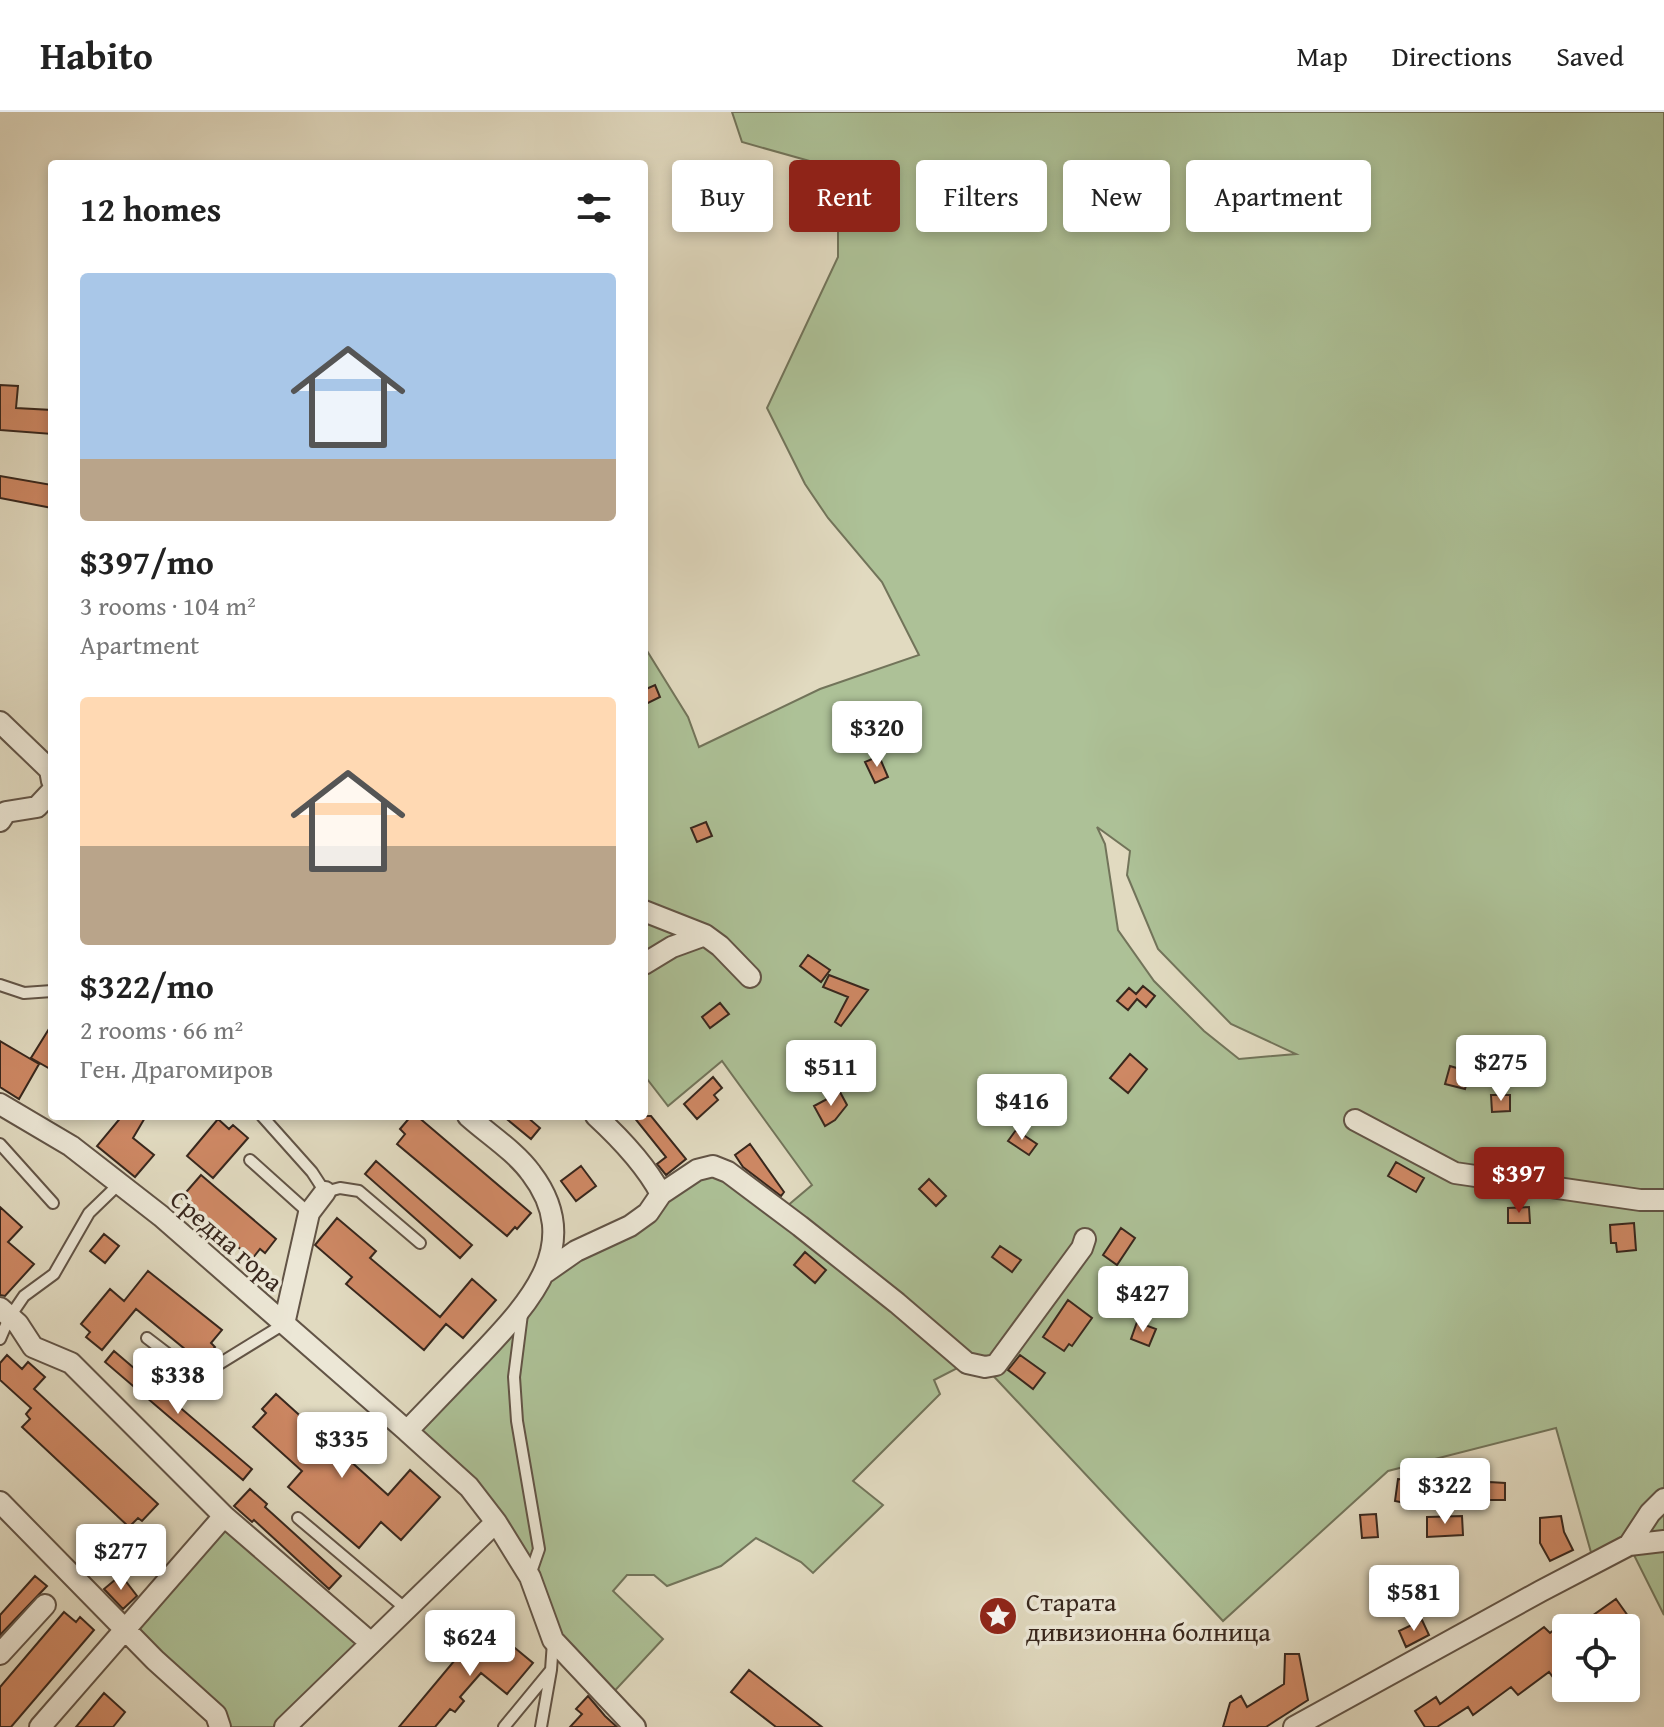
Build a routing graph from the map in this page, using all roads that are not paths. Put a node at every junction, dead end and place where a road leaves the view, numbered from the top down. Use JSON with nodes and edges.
{"nodes":[{"id":1,"x":0,"y":722,"type":"edge"},
{"id":2,"x":48,"y":768,"type":"edge"},
{"id":3,"x":48,"y":795,"type":"edge"},
{"id":4,"x":2,"y":811,"type":"edge"},
{"id":5,"x":648,"y":913,"type":"edge"},
{"id":6,"x":705,"y":935,"type":"junction"},
{"id":7,"x":648,"y":962,"type":"edge"},
{"id":8,"x":750,"y":977,"type":"dead end"},
{"id":9,"x":0,"y":985,"type":"edge"},
{"id":10,"x":48,"y":991,"type":"edge"},
{"id":11,"x":0,"y":1104,"type":"edge"},
{"id":12,"x":266,"y":1120,"type":"edge"},
{"id":13,"x":473,"y":1120,"type":"edge"},
{"id":14,"x":600,"y":1120,"type":"edge"},
{"id":15,"x":1355,"y":1120,"type":"dead end"},
{"id":16,"x":48,"y":1123,"type":"edge"},
{"id":17,"x":0,"y":1144,"type":"edge"},
{"id":18,"x":250,"y":1160,"type":"dead end"},
{"id":19,"x":119,"y":1184,"type":"junction"},
{"id":20,"x":325,"y":1192,"type":"junction"},
{"id":21,"x":661,"y":1194,"type":"junction"},
{"id":22,"x":1664,"y":1200,"type":"edge"},
{"id":23,"x":53,"y":1203,"type":"dead end"},
{"id":24,"x":309,"y":1213,"type":"junction"},
{"id":25,"x":1085,"y":1239,"type":"dead end"},
{"id":26,"x":420,"y":1243,"type":"dead end"},
{"id":27,"x":546,"y":1272,"type":"junction"},
{"id":28,"x":523,"y":1310,"type":"junction"},
{"id":29,"x":4,"y":1313,"type":"edge"},
{"id":30,"x":284,"y":1324,"type":"junction"},
{"id":31,"x":147,"y":1338,"type":"dead end"},
{"id":32,"x":0,"y":1339,"type":"edge"},
{"id":33,"x":407,"y":1431,"type":"junction"},
{"id":34,"x":1664,"y":1499,"type":"edge"},
{"id":35,"x":0,"y":1502,"type":"edge"},
{"id":36,"x":224,"y":1516,"type":"junction"},
{"id":37,"x":298,"y":1518,"type":"dead end"},
{"id":38,"x":496,"y":1522,"type":"junction"},
{"id":39,"x":1664,"y":1541,"type":"edge"},
{"id":40,"x":1629,"y":1545,"type":"junction"},
{"id":41,"x":530,"y":1577,"type":"junction"},
{"id":42,"x":45,"y":1605,"type":"dead end"},
{"id":43,"x":406,"y":1609,"type":"junction"},
{"id":44,"x":125,"y":1629,"type":"junction"},
{"id":45,"x":553,"y":1640,"type":"junction"},
{"id":46,"x":371,"y":1643,"type":"junction"},
{"id":47,"x":0,"y":1654,"type":"edge"},
{"id":48,"x":551,"y":1670,"type":"junction"},
{"id":49,"x":40,"y":1727,"type":"edge"},
{"id":50,"x":220,"y":1727,"type":"edge"},
{"id":51,"x":285,"y":1727,"type":"edge"},
{"id":52,"x":504,"y":1727,"type":"edge"},
{"id":53,"x":541,"y":1727,"type":"edge"},
{"id":54,"x":635,"y":1727,"type":"edge"},
{"id":55,"x":1294,"y":1727,"type":"edge"}],
"edges":[{"from":1,"to":2,"type":"street"},
{"from":3,"to":4,"type":"street"},
{"from":5,"to":6,"type":"street"},
{"from":6,"to":7,"type":"street"},
{"from":6,"to":8,"type":"street"},
{"from":9,"to":10,"type":"lane"},
{"from":11,"to":16,"type":"street","name":"Средна гора"},
{"from":12,"to":20,"type":"lane"},
{"from":13,"to":27,"type":"street"},
{"from":14,"to":21,"type":"street"},
{"from":15,"to":22,"type":"street"},
{"from":16,"to":19,"type":"street","name":"Средна гора"},
{"from":17,"to":23,"type":"lane"},
{"from":18,"to":24,"type":"lane"},
{"from":19,"to":29,"type":"lane"},
{"from":19,"to":30,"type":"street","name":"Средна гора"},
{"from":20,"to":24,"type":"street"},
{"from":20,"to":26,"type":"lane"},
{"from":21,"to":25,"type":"street"},
{"from":21,"to":27,"type":"street"},
{"from":24,"to":30,"type":"street"},
{"from":27,"to":28,"type":"street"},
{"from":28,"to":33,"type":"street"},
{"from":28,"to":41,"type":"lane"},
{"from":29,"to":32,"type":"lane"},
{"from":29,"to":36,"type":"street"},
{"from":30,"to":31,"type":"lane"},
{"from":30,"to":33,"type":"street","name":"Средна гора"},
{"from":33,"to":38,"type":"street","name":"Средна гора"},
{"from":34,"to":40,"type":"street"},
{"from":35,"to":44,"type":"street"},
{"from":36,"to":44,"type":"street"},
{"from":36,"to":46,"type":"street"},
{"from":37,"to":43,"type":"lane"},
{"from":38,"to":41,"type":"street","name":"Средна гора"},
{"from":38,"to":43,"type":"street"},
{"from":39,"to":40,"type":"street"},
{"from":40,"to":55,"type":"street"},
{"from":41,"to":45,"type":"street","name":"Средна гора"},
{"from":42,"to":47,"type":"street"},
{"from":43,"to":46,"type":"street"},
{"from":44,"to":49,"type":"street"},
{"from":44,"to":50,"type":"street"},
{"from":45,"to":48,"type":"lane"},
{"from":45,"to":54,"type":"street"},
{"from":46,"to":51,"type":"street"},
{"from":48,"to":52,"type":"lane"},
{"from":48,"to":53,"type":"lane"}]}
